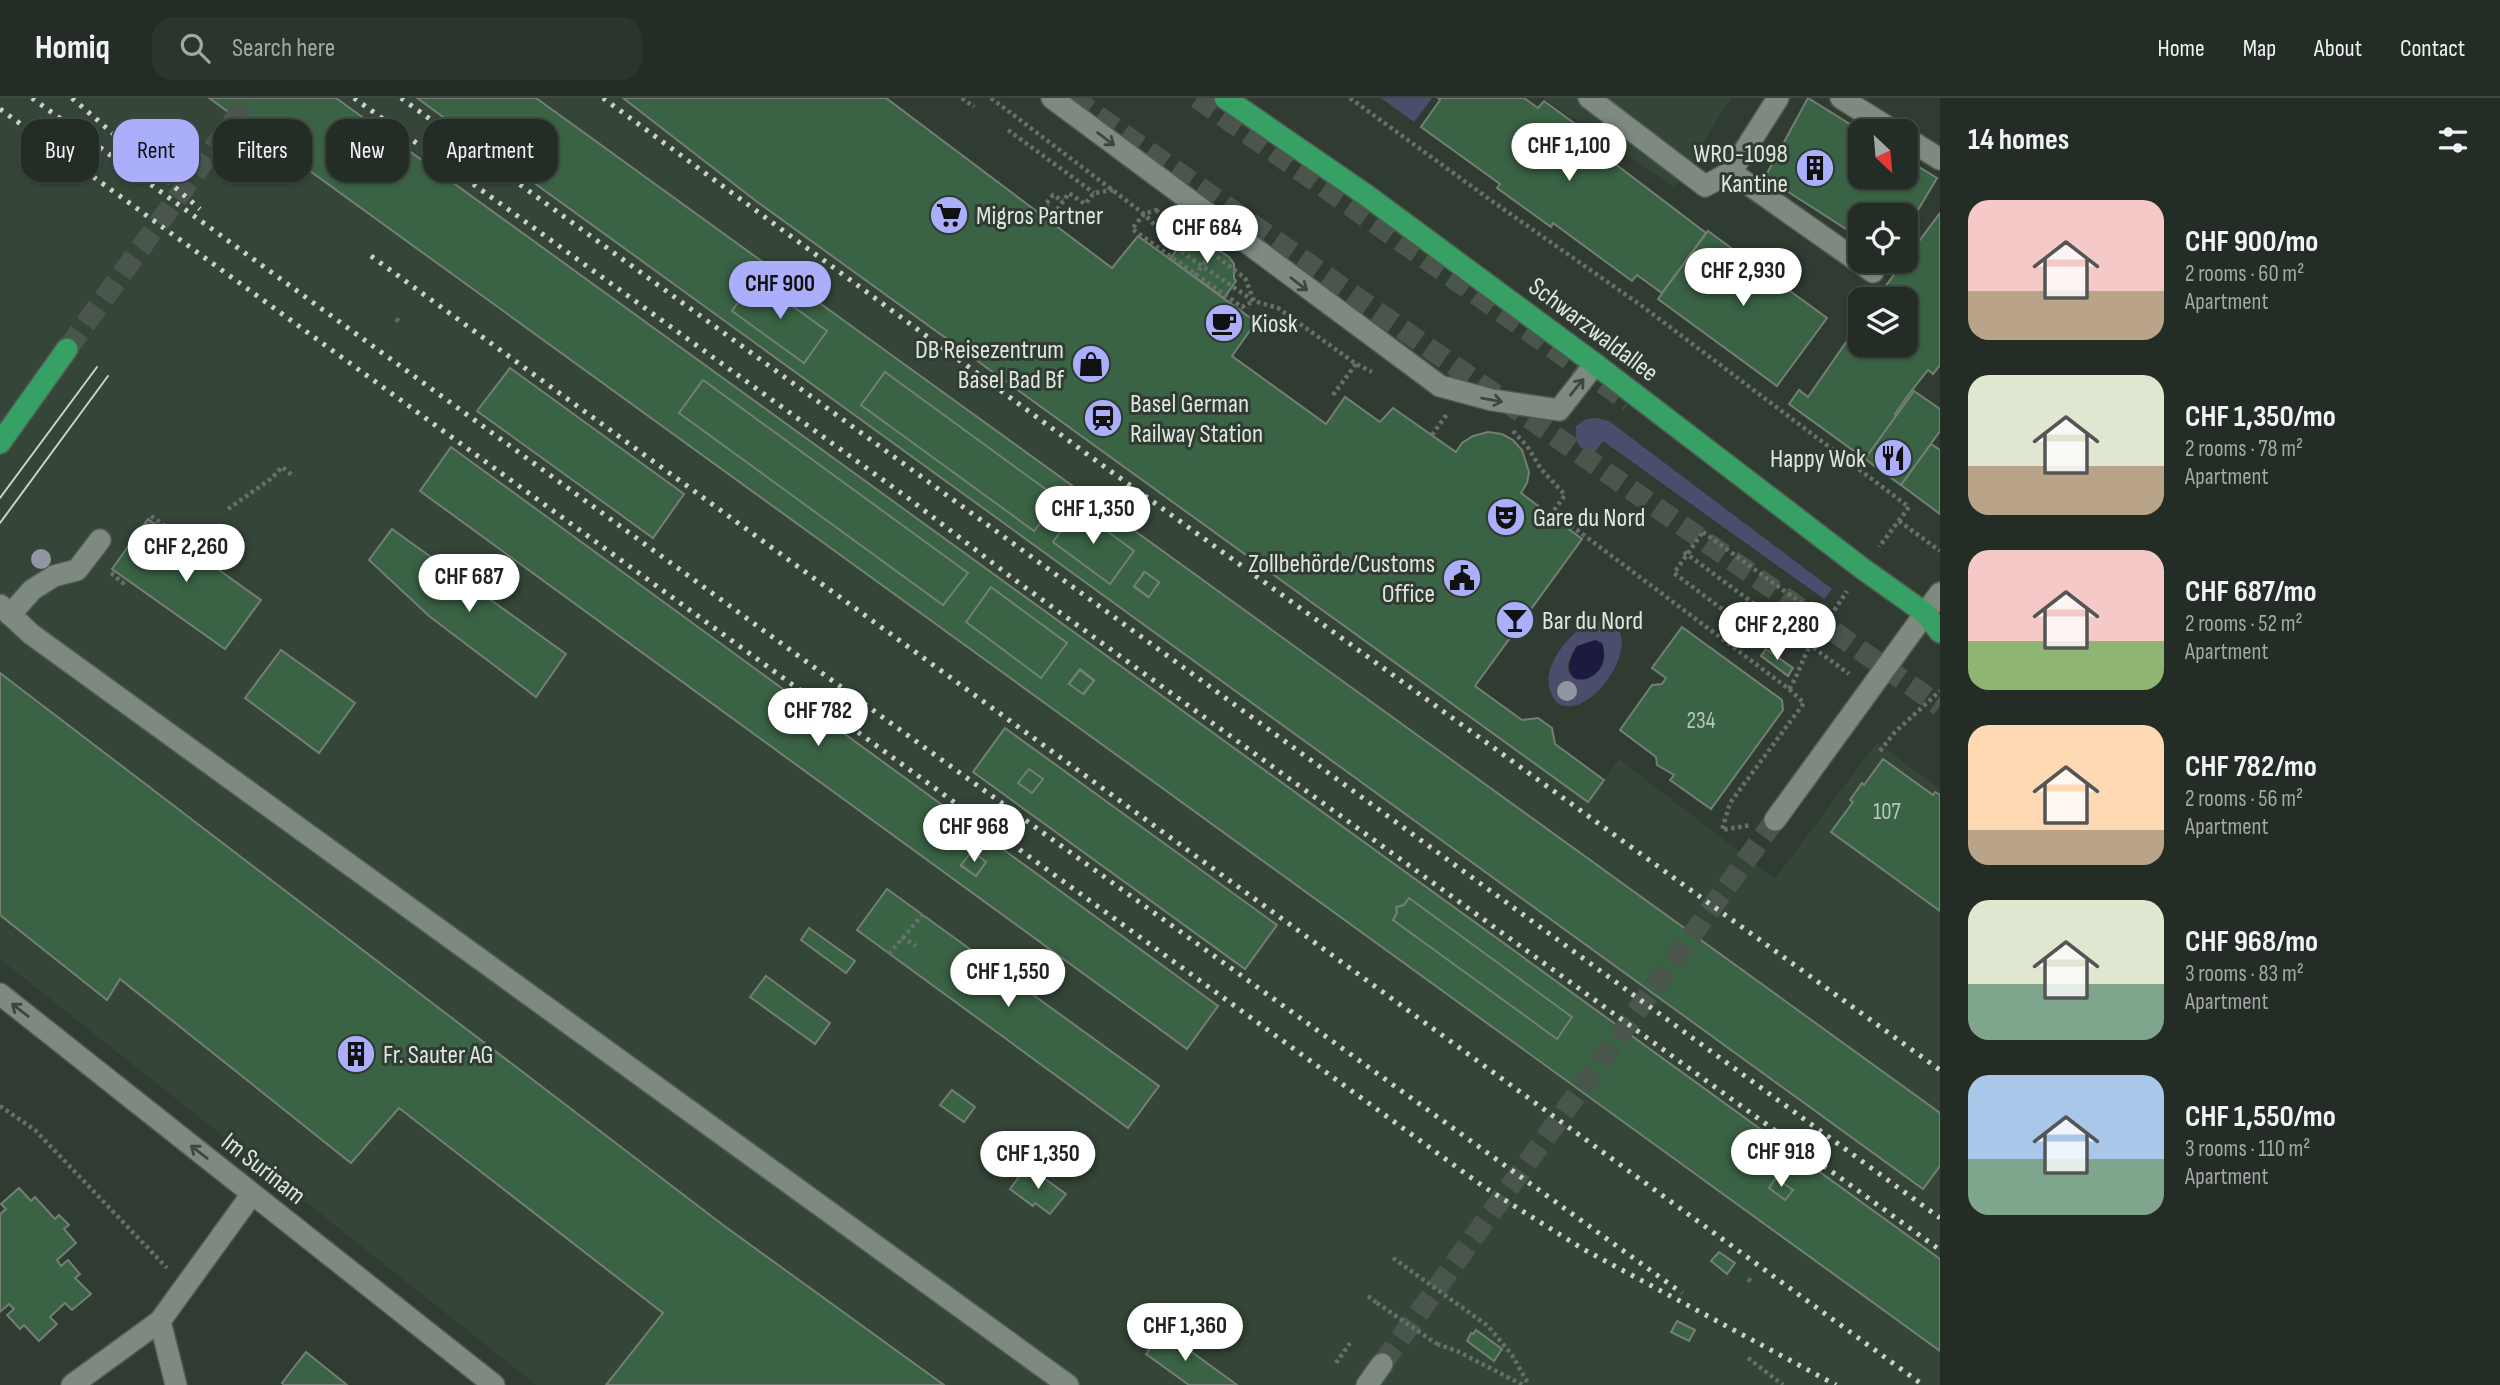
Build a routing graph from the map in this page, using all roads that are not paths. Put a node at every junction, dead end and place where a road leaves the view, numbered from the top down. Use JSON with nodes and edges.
{"nodes":[{"id":1,"x":1052,"y":98,"type":"edge"},
{"id":2,"x":1224,"y":98,"type":"edge"},
{"id":3,"x":1589,"y":98,"type":"edge"},
{"id":4,"x":1777,"y":98,"type":"edge"},
{"id":5,"x":1841,"y":98,"type":"edge"},
{"id":6,"x":1875,"y":119,"type":"edge"},
{"id":7,"x":1918,"y":145,"type":"edge"},
{"id":8,"x":1940,"y":159,"type":"edge"},
{"id":9,"x":1731,"y":172,"type":"junction"},
{"id":10,"x":1848,"y":254,"type":"edge"},
{"id":11,"x":66,"y":349,"type":"tunnel mouth"},
{"id":12,"x":1595,"y":364,"type":"junction"},
{"id":13,"x":0,"y":443,"type":"edge"},
{"id":14,"x":100,"y":540,"type":"dead end"},
{"id":15,"x":1940,"y":593,"type":"edge"},
{"id":16,"x":5,"y":610,"type":"edge"},
{"id":17,"x":1932,"y":616,"type":"edge"},
{"id":18,"x":1940,"y":632,"type":"edge"},
{"id":19,"x":1775,"y":820,"type":"tunnel mouth"},
{"id":20,"x":0,"y":995,"type":"edge"},
{"id":21,"x":252,"y":1194,"type":"junction"},
{"id":22,"x":160,"y":1321,"type":"junction"},
{"id":23,"x":1382,"y":1364,"type":"tunnel mouth"},
{"id":24,"x":72,"y":1385,"type":"edge"},
{"id":25,"x":176,"y":1385,"type":"edge"},
{"id":26,"x":494,"y":1385,"type":"edge"},
{"id":27,"x":1068,"y":1385,"type":"edge"},
{"id":28,"x":1367,"y":1385,"type":"edge"}],
"edges":[{"from":1,"to":12,"type":"street","one_way":true},
{"from":2,"to":12,"type":"main road","name":"Schwarzwaldallee"},
{"from":3,"to":9,"type":"street"},
{"from":4,"to":9,"type":"street"},
{"from":5,"to":6,"type":"street"},
{"from":7,"to":8,"type":"street"},
{"from":9,"to":10,"type":"street"},
{"from":11,"to":13,"type":"main road"},
{"from":12,"to":17,"type":"main road","name":"Schwarzwaldallee"},
{"from":14,"to":16,"type":"street"},
{"from":15,"to":17,"type":"street"},
{"from":16,"to":27,"type":"street"},
{"from":17,"to":18,"type":"main road","name":"Schwarzwaldallee"},
{"from":17,"to":19,"type":"street"},
{"from":21,"to":20,"type":"street","name":"Im Surinam","one_way":true},
{"from":21,"to":22,"type":"street"},
{"from":21,"to":26,"type":"street","name":"Im Surinam"},
{"from":22,"to":24,"type":"street"},
{"from":22,"to":25,"type":"street"},
{"from":23,"to":28,"type":"street"}]}
